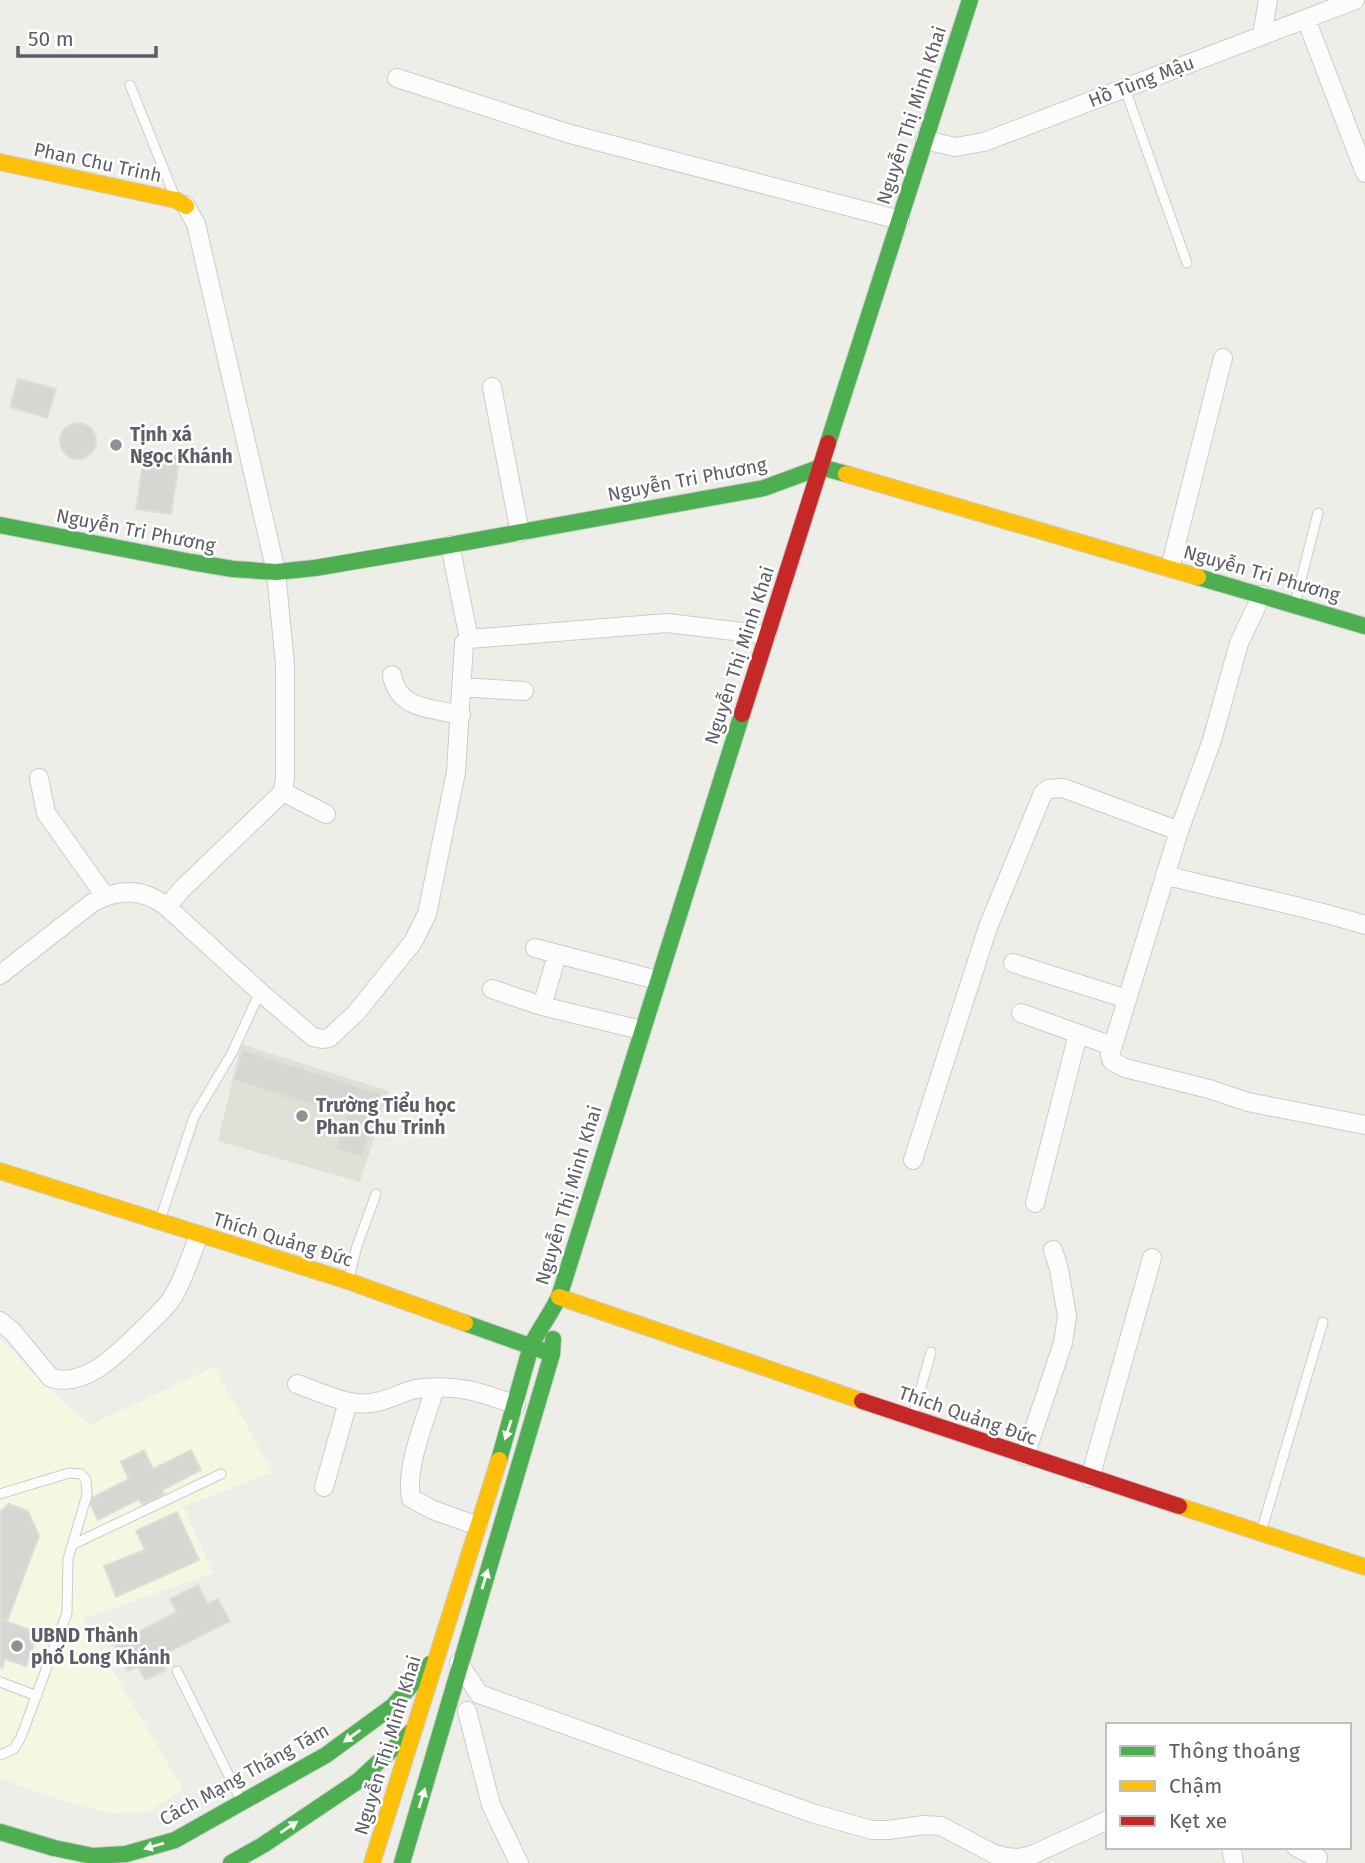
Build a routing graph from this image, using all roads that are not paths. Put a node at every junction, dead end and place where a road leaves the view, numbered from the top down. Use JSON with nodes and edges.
{"nodes":[{"id":1,"x":970,"y":0,"type":"edge"},
{"id":2,"x":1268,"y":0,"type":"edge"},
{"id":3,"x":1355,"y":0,"type":"edge"},
{"id":4,"x":1306,"y":19,"type":"junction"},
{"id":5,"x":1262,"y":35,"type":"junction"},
{"id":6,"x":397,"y":78,"type":"dead end"},
{"id":7,"x":130,"y":85,"type":"dead end"},
{"id":8,"x":1125,"y":89,"type":"junction"},
{"id":9,"x":925,"y":139,"type":"junction"},
{"id":10,"x":0,"y":162,"type":"edge"},
{"id":11,"x":1365,"y":173,"type":"edge"},
{"id":12,"x":181,"y":203,"type":"junction"},
{"id":13,"x":900,"y":220,"type":"junction"},
{"id":14,"x":1187,"y":263,"type":"dead end"},
{"id":15,"x":1223,"y":358,"type":"dead end"},
{"id":16,"x":492,"y":387,"type":"dead end"},
{"id":17,"x":821,"y":467,"type":"junction"},
{"id":18,"x":1318,"y":513,"type":"dead end"},
{"id":19,"x":0,"y":525,"type":"edge"},
{"id":20,"x":520,"y":533,"type":"junction"},
{"id":21,"x":450,"y":545,"type":"junction"},
{"id":22,"x":1170,"y":568,"type":"junction"},
{"id":23,"x":276,"y":572,"type":"junction"},
{"id":24,"x":1262,"y":595,"type":"junction"},
{"id":25,"x":1294,"y":605,"type":"junction"},
{"id":26,"x":1365,"y":626,"type":"edge"},
{"id":27,"x":767,"y":635,"type":"junction"},
{"id":28,"x":469,"y":639,"type":"junction"},
{"id":29,"x":392,"y":675,"type":"dead end"},
{"id":30,"x":461,"y":687,"type":"junction"},
{"id":31,"x":524,"y":691,"type":"dead end"},
{"id":32,"x":461,"y":715,"type":"junction"},
{"id":33,"x":39,"y":778,"type":"dead end"},
{"id":34,"x":283,"y":792,"type":"junction"},
{"id":35,"x":326,"y":814,"type":"dead end"},
{"id":36,"x":1179,"y":831,"type":"junction"},
{"id":37,"x":1166,"y":875,"type":"junction"},
{"id":38,"x":105,"y":896,"type":"junction"},
{"id":39,"x":167,"y":906,"type":"junction"},
{"id":40,"x":1365,"y":925,"type":"edge"},
{"id":41,"x":535,"y":948,"type":"dead end"},
{"id":42,"x":557,"y":955,"type":"junction"},
{"id":43,"x":1013,"y":963,"type":"dead end"},
{"id":44,"x":0,"y":975,"type":"edge"},
{"id":45,"x":657,"y":980,"type":"junction"},
{"id":46,"x":492,"y":989,"type":"dead end"},
{"id":47,"x":260,"y":992,"type":"junction"},
{"id":48,"x":1127,"y":999,"type":"junction"},
{"id":49,"x":542,"y":1006,"type":"junction"},
{"id":50,"x":1021,"y":1013,"type":"dead end"},
{"id":51,"x":641,"y":1030,"type":"junction"},
{"id":52,"x":1079,"y":1034,"type":"junction"},
{"id":53,"x":1112,"y":1046,"type":"junction"},
{"id":54,"x":1365,"y":1125,"type":"edge"},
{"id":55,"x":913,"y":1160,"type":"dead end"},
{"id":56,"x":0,"y":1171,"type":"edge"},
{"id":57,"x":376,"y":1194,"type":"dead end"},
{"id":58,"x":1035,"y":1203,"type":"dead end"},
{"id":59,"x":159,"y":1222,"type":"junction"},
{"id":60,"x":199,"y":1235,"type":"junction"},
{"id":61,"x":1053,"y":1250,"type":"dead end"},
{"id":62,"x":1152,"y":1258,"type":"dead end"},
{"id":63,"x":348,"y":1281,"type":"junction"},
{"id":64,"x":559,"y":1297,"type":"junction"},
{"id":65,"x":0,"y":1321,"type":"edge"},
{"id":66,"x":547,"y":1322,"type":"junction"},
{"id":67,"x":1323,"y":1322,"type":"dead end"},
{"id":68,"x":531,"y":1346,"type":"junction"},
{"id":69,"x":930,"y":1352,"type":"dead end"},
{"id":70,"x":552,"y":1354,"type":"junction"},
{"id":71,"x":297,"y":1384,"type":"dead end"},
{"id":72,"x":435,"y":1388,"type":"junction"},
{"id":73,"x":348,"y":1402,"type":"junction"},
{"id":74,"x":516,"y":1405,"type":"junction"},
{"id":75,"x":912,"y":1418,"type":"junction"},
{"id":76,"x":1025,"y":1456,"type":"junction"},
{"id":77,"x":221,"y":1474,"type":"dead end"},
{"id":78,"x":1090,"y":1478,"type":"junction"},
{"id":79,"x":324,"y":1487,"type":"dead end"},
{"id":80,"x":0,"y":1493,"type":"edge"},
{"id":81,"x":478,"y":1526,"type":"junction"},
{"id":82,"x":1261,"y":1533,"type":"junction"},
{"id":83,"x":74,"y":1544,"type":"junction"},
{"id":84,"x":1365,"y":1567,"type":"edge"},
{"id":85,"x":437,"y":1656,"type":"junction"},
{"id":86,"x":459,"y":1663,"type":"junction"},
{"id":87,"x":177,"y":1671,"type":"dead end"},
{"id":88,"x":0,"y":1682,"type":"edge"},
{"id":89,"x":479,"y":1694,"type":"junction"},
{"id":90,"x":37,"y":1696,"type":"junction"},
{"id":91,"x":467,"y":1711,"type":"junction"},
{"id":92,"x":413,"y":1730,"type":"junction"},
{"id":93,"x":440,"y":1737,"type":"junction"},
{"id":94,"x":0,"y":1755,"type":"edge"},
{"id":95,"x":358,"y":1781,"type":"junction"},
{"id":96,"x":242,"y":1803,"type":"junction"},
{"id":97,"x":386,"y":1818,"type":"junction"},
{"id":98,"x":1106,"y":1821,"type":"edge"},
{"id":99,"x":0,"y":1832,"type":"edge"},
{"id":100,"x":1300,"y":1849,"type":"edge"},
{"id":101,"x":1318,"y":1858,"type":"dead end"},
{"id":102,"x":231,"y":1863,"type":"edge"},
{"id":103,"x":372,"y":1863,"type":"edge"},
{"id":104,"x":402,"y":1863,"type":"edge"},
{"id":105,"x":519,"y":1863,"type":"edge"}],
"edges":[{"from":1,"to":9,"type":"street","name":"Nguyễn Thị Minh Khai"},
{"from":2,"to":5,"type":"street"},
{"from":3,"to":4,"type":"street","name":"Hồ Tùng Mậu"},
{"from":4,"to":5,"type":"street","name":"Hồ Tùng Mậu"},
{"from":4,"to":11,"type":"street"},
{"from":5,"to":8,"type":"street","name":"Hồ Tùng Mậu"},
{"from":6,"to":13,"type":"street"},
{"from":7,"to":12,"type":"lane"},
{"from":8,"to":9,"type":"street","name":"Hồ Tùng Mậu"},
{"from":8,"to":14,"type":"lane"},
{"from":9,"to":13,"type":"street","name":"Nguyễn Thị Minh Khai"},
{"from":10,"to":12,"type":"street","name":"Phan Chu Trinh"},
{"from":12,"to":23,"type":"street"},
{"from":13,"to":17,"type":"street","name":"Nguyễn Thị Minh Khai"},
{"from":15,"to":22,"type":"street"},
{"from":16,"to":20,"type":"street"},
{"from":17,"to":20,"type":"street","name":"Nguyễn Tri Phương"},
{"from":17,"to":22,"type":"street","name":"Nguyễn Tri Phương"},
{"from":17,"to":27,"type":"street","name":"Nguyễn Thị Minh Khai"},
{"from":18,"to":25,"type":"lane"},
{"from":19,"to":23,"type":"street","name":"Nguyễn Tri Phương"},
{"from":20,"to":21,"type":"street","name":"Nguyễn Tri Phương"},
{"from":21,"to":23,"type":"street","name":"Nguyễn Tri Phương"},
{"from":21,"to":28,"type":"street"},
{"from":22,"to":24,"type":"street","name":"Nguyễn Tri Phương"},
{"from":23,"to":34,"type":"street"},
{"from":24,"to":25,"type":"street","name":"Nguyễn Tri Phương"},
{"from":24,"to":36,"type":"street"},
{"from":25,"to":26,"type":"street","name":"Nguyễn Tri Phương"},
{"from":27,"to":28,"type":"street"},
{"from":27,"to":45,"type":"street","name":"Nguyễn Thị Minh Khai"},
{"from":28,"to":30,"type":"street"},
{"from":29,"to":32,"type":"street"},
{"from":30,"to":31,"type":"street"},
{"from":30,"to":32,"type":"street"},
{"from":32,"to":47,"type":"street"},
{"from":33,"to":38,"type":"street"},
{"from":34,"to":35,"type":"street"},
{"from":34,"to":39,"type":"street"},
{"from":36,"to":37,"type":"street"},
{"from":36,"to":55,"type":"street"},
{"from":37,"to":40,"type":"street"},
{"from":37,"to":48,"type":"street"},
{"from":38,"to":39,"type":"street"},
{"from":38,"to":44,"type":"street"},
{"from":39,"to":47,"type":"street"},
{"from":41,"to":42,"type":"street"},
{"from":42,"to":45,"type":"street"},
{"from":42,"to":49,"type":"street"},
{"from":43,"to":48,"type":"street"},
{"from":45,"to":51,"type":"street","name":"Nguyễn Thị Minh Khai"},
{"from":46,"to":49,"type":"street"},
{"from":47,"to":59,"type":"lane"},
{"from":48,"to":53,"type":"street"},
{"from":49,"to":51,"type":"street"},
{"from":50,"to":52,"type":"street"},
{"from":51,"to":64,"type":"street","name":"Nguyễn Thị Minh Khai"},
{"from":52,"to":53,"type":"street"},
{"from":52,"to":58,"type":"street"},
{"from":53,"to":54,"type":"street"},
{"from":56,"to":59,"type":"street","name":"Thích Quảng Đức"},
{"from":57,"to":63,"type":"lane"},
{"from":59,"to":60,"type":"street","name":"Thích Quảng Đức"},
{"from":60,"to":63,"type":"street","name":"Thích Quảng Đức"},
{"from":60,"to":65,"type":"street"},
{"from":61,"to":76,"type":"street"},
{"from":62,"to":78,"type":"street"},
{"from":63,"to":68,"type":"street","name":"Thích Quảng Đức"},
{"from":64,"to":66,"type":"street","name":"Nguyễn Thị Minh Khai"},
{"from":64,"to":75,"type":"street","name":"Thích Quảng Đức"},
{"from":66,"to":68,"type":"street","name":"Nguyễn Thị Minh Khai"},
{"from":66,"to":70,"type":"street"},
{"from":67,"to":82,"type":"lane"},
{"from":68,"to":70,"type":"street","name":"Thích Quảng Đức"},
{"from":68,"to":74,"type":"street","name":"Nguyễn Thị Minh Khai"},
{"from":69,"to":75,"type":"lane"},
{"from":86,"to":70,"type":"street","one_way":true},
{"from":71,"to":73,"type":"street"},
{"from":72,"to":73,"type":"street"},
{"from":72,"to":74,"type":"street"},
{"from":72,"to":81,"type":"street"},
{"from":73,"to":79,"type":"street"},
{"from":74,"to":81,"type":"street","name":"Nguyễn Thị Minh Khai","one_way":true},
{"from":75,"to":76,"type":"street","name":"Thích Quảng Đức"},
{"from":76,"to":78,"type":"street","name":"Thích Quảng Đức"},
{"from":77,"to":83,"type":"lane"},
{"from":78,"to":82,"type":"street","name":"Thích Quảng Đức"},
{"from":80,"to":83,"type":"lane"},
{"from":81,"to":85,"type":"street","name":"Nguyễn Thị Minh Khai"},
{"from":82,"to":84,"type":"street","name":"Thích Quảng Đức"},
{"from":83,"to":90,"type":"lane"},
{"from":85,"to":86,"type":"street"},
{"from":85,"to":92,"type":"street","name":"Nguyễn Thị Minh Khai"},
{"from":85,"to":96,"type":"street","name":"Cách Mạng Tháng Tám","one_way":true},
{"from":86,"to":89,"type":"street"},
{"from":86,"to":93,"type":"street"},
{"from":87,"to":96,"type":"lane"},
{"from":88,"to":90,"type":"lane"},
{"from":89,"to":91,"type":"street"},
{"from":89,"to":98,"type":"street"},
{"from":90,"to":94,"type":"lane"},
{"from":91,"to":93,"type":"street"},
{"from":91,"to":105,"type":"street"},
{"from":92,"to":93,"type":"street"},
{"from":92,"to":95,"type":"street"},
{"from":92,"to":97,"type":"street","name":"Nguyễn Thị Minh Khai"},
{"from":104,"to":93,"type":"street","one_way":true},
{"from":95,"to":97,"type":"street"},
{"from":102,"to":95,"type":"street","one_way":true},
{"from":96,"to":99,"type":"street","name":"Cách Mạng Tháng Tám","one_way":true},
{"from":97,"to":103,"type":"street","name":"Nguyễn Thị Minh Khai"},
{"from":100,"to":101,"type":"street"}]}
